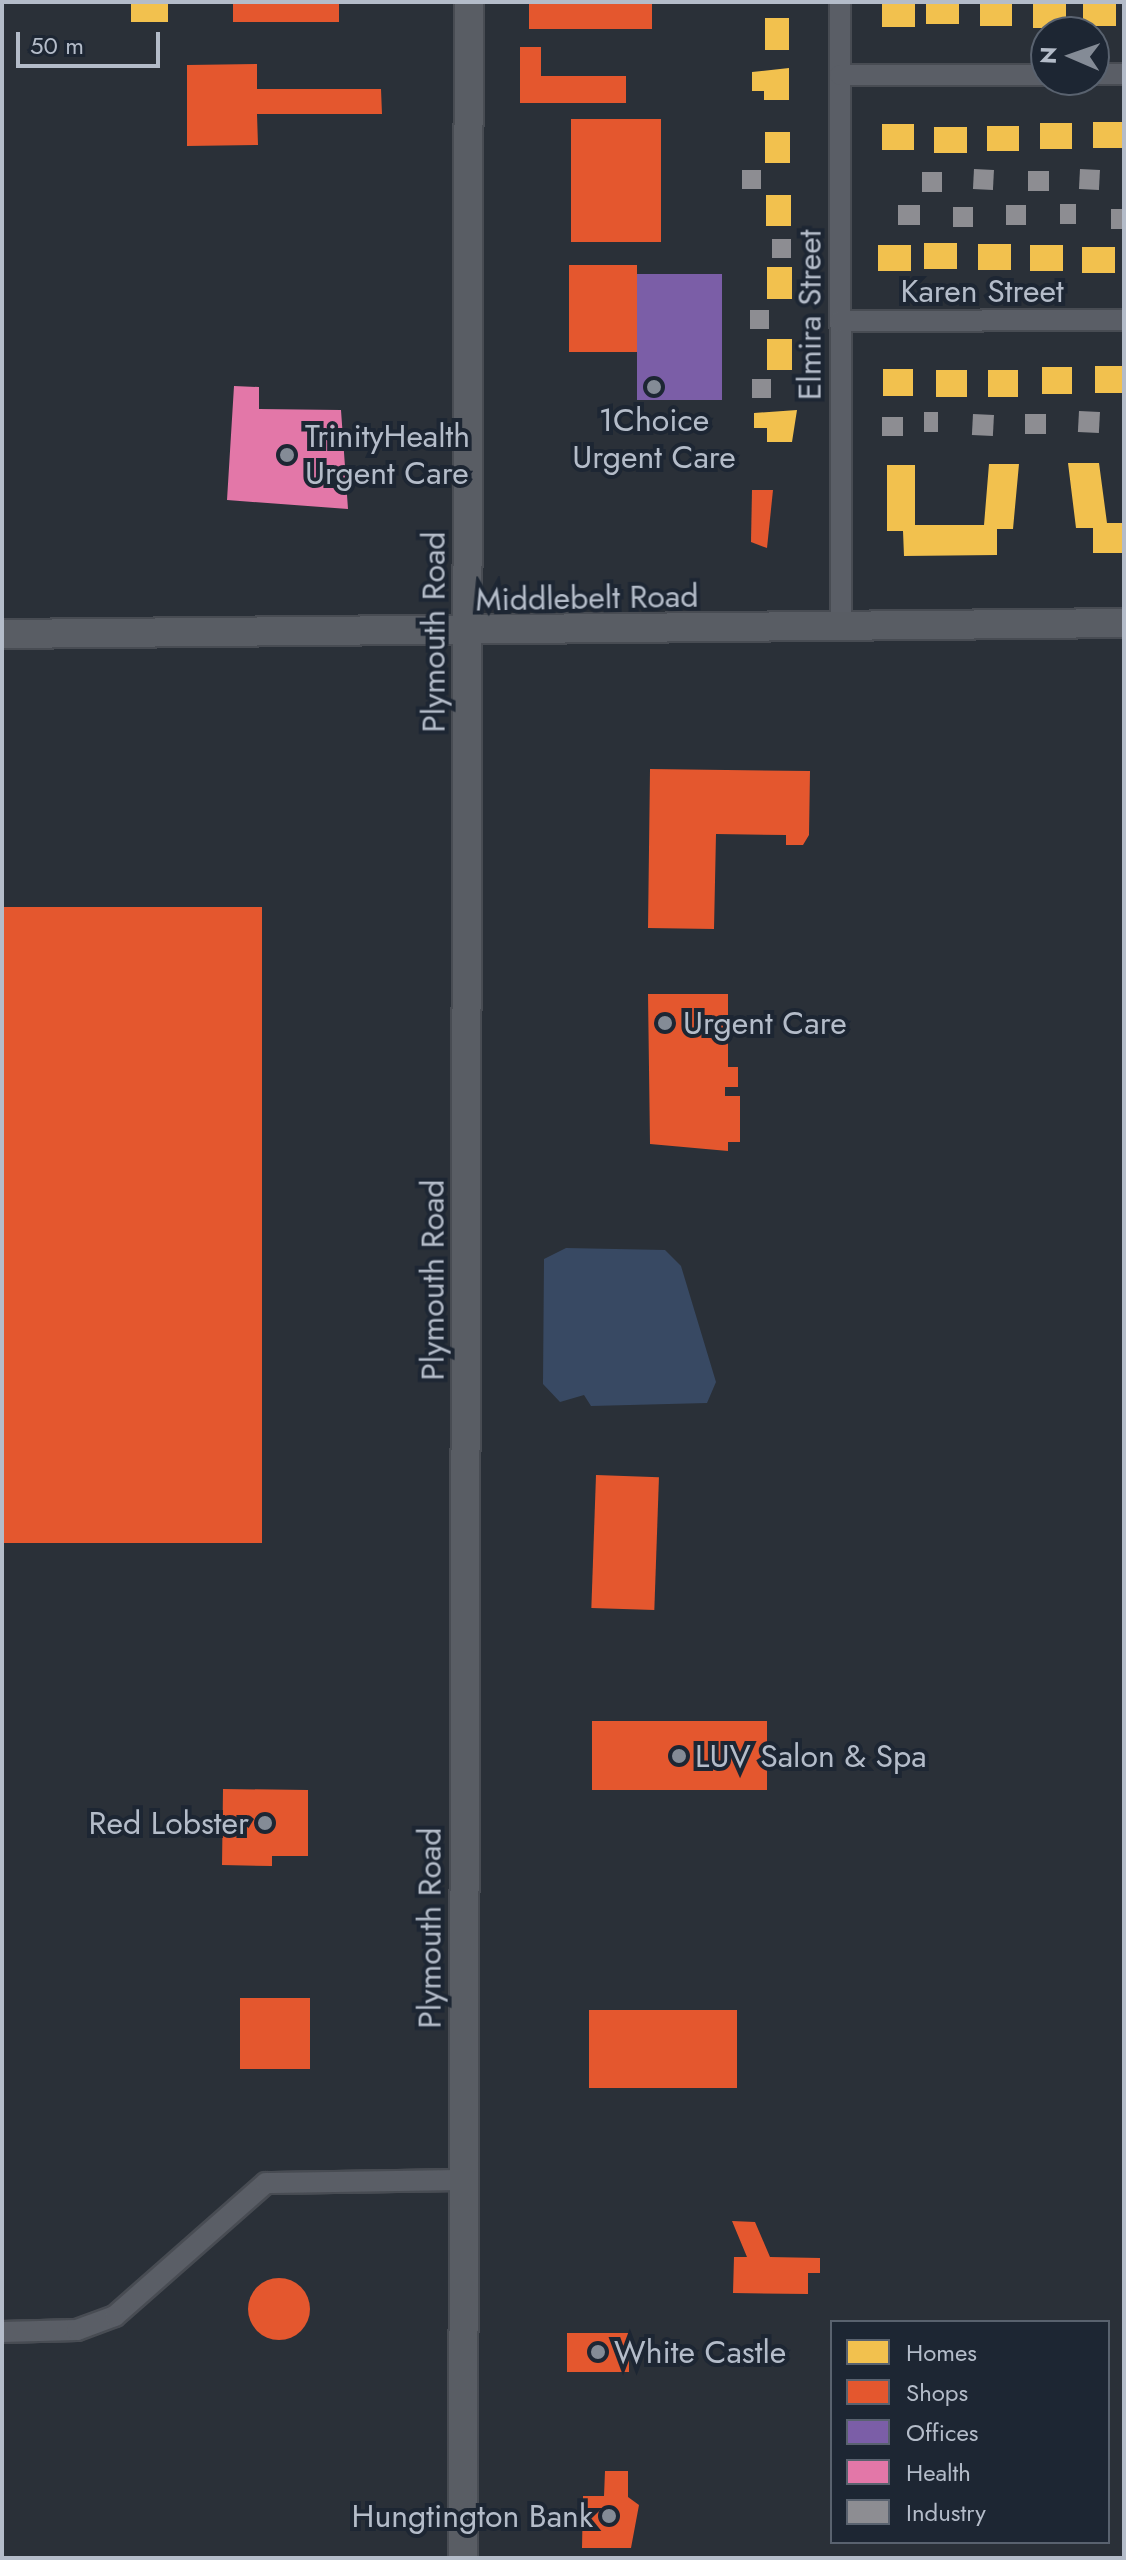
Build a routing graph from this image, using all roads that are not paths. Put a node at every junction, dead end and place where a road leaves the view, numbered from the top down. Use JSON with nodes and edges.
{"nodes":[{"id":1,"x":469,"y":2,"type":"edge"},
{"id":2,"x":840,"y":2,"type":"edge"},
{"id":3,"x":840,"y":75,"type":"junction"},
{"id":4,"x":1030,"y":75,"type":"edge"},
{"id":5,"x":1124,"y":320,"type":"edge"},
{"id":6,"x":840,"y":321,"type":"junction"},
{"id":7,"x":1124,"y":623,"type":"edge"},
{"id":8,"x":841,"y":628,"type":"junction"},
{"id":9,"x":466,"y":633,"type":"junction"},
{"id":10,"x":2,"y":634,"type":"edge"},
{"id":11,"x":465,"y":2180,"type":"junction"},
{"id":12,"x":2,"y":2332,"type":"edge"},
{"id":13,"x":463,"y":2558,"type":"edge"}],
"edges":[{"from":1,"to":9,"type":"main road","name":"Plymouth Road"},
{"from":2,"to":3,"type":"street","name":"Elmira Street"},
{"from":3,"to":4,"type":"street"},
{"from":3,"to":6,"type":"street","name":"Elmira Street"},
{"from":5,"to":6,"type":"street","name":"Karen Street"},
{"from":6,"to":8,"type":"street","name":"Elmira Street"},
{"from":7,"to":8,"type":"main road","name":"Middlebelt Road"},
{"from":8,"to":9,"type":"main road","name":"Middlebelt Road"},
{"from":9,"to":10,"type":"main road","name":"Middlebelt Road"},
{"from":9,"to":11,"type":"main road","name":"Plymouth Road"},
{"from":11,"to":12,"type":"street"},
{"from":11,"to":13,"type":"main road","name":"Plymouth Road"}]}
